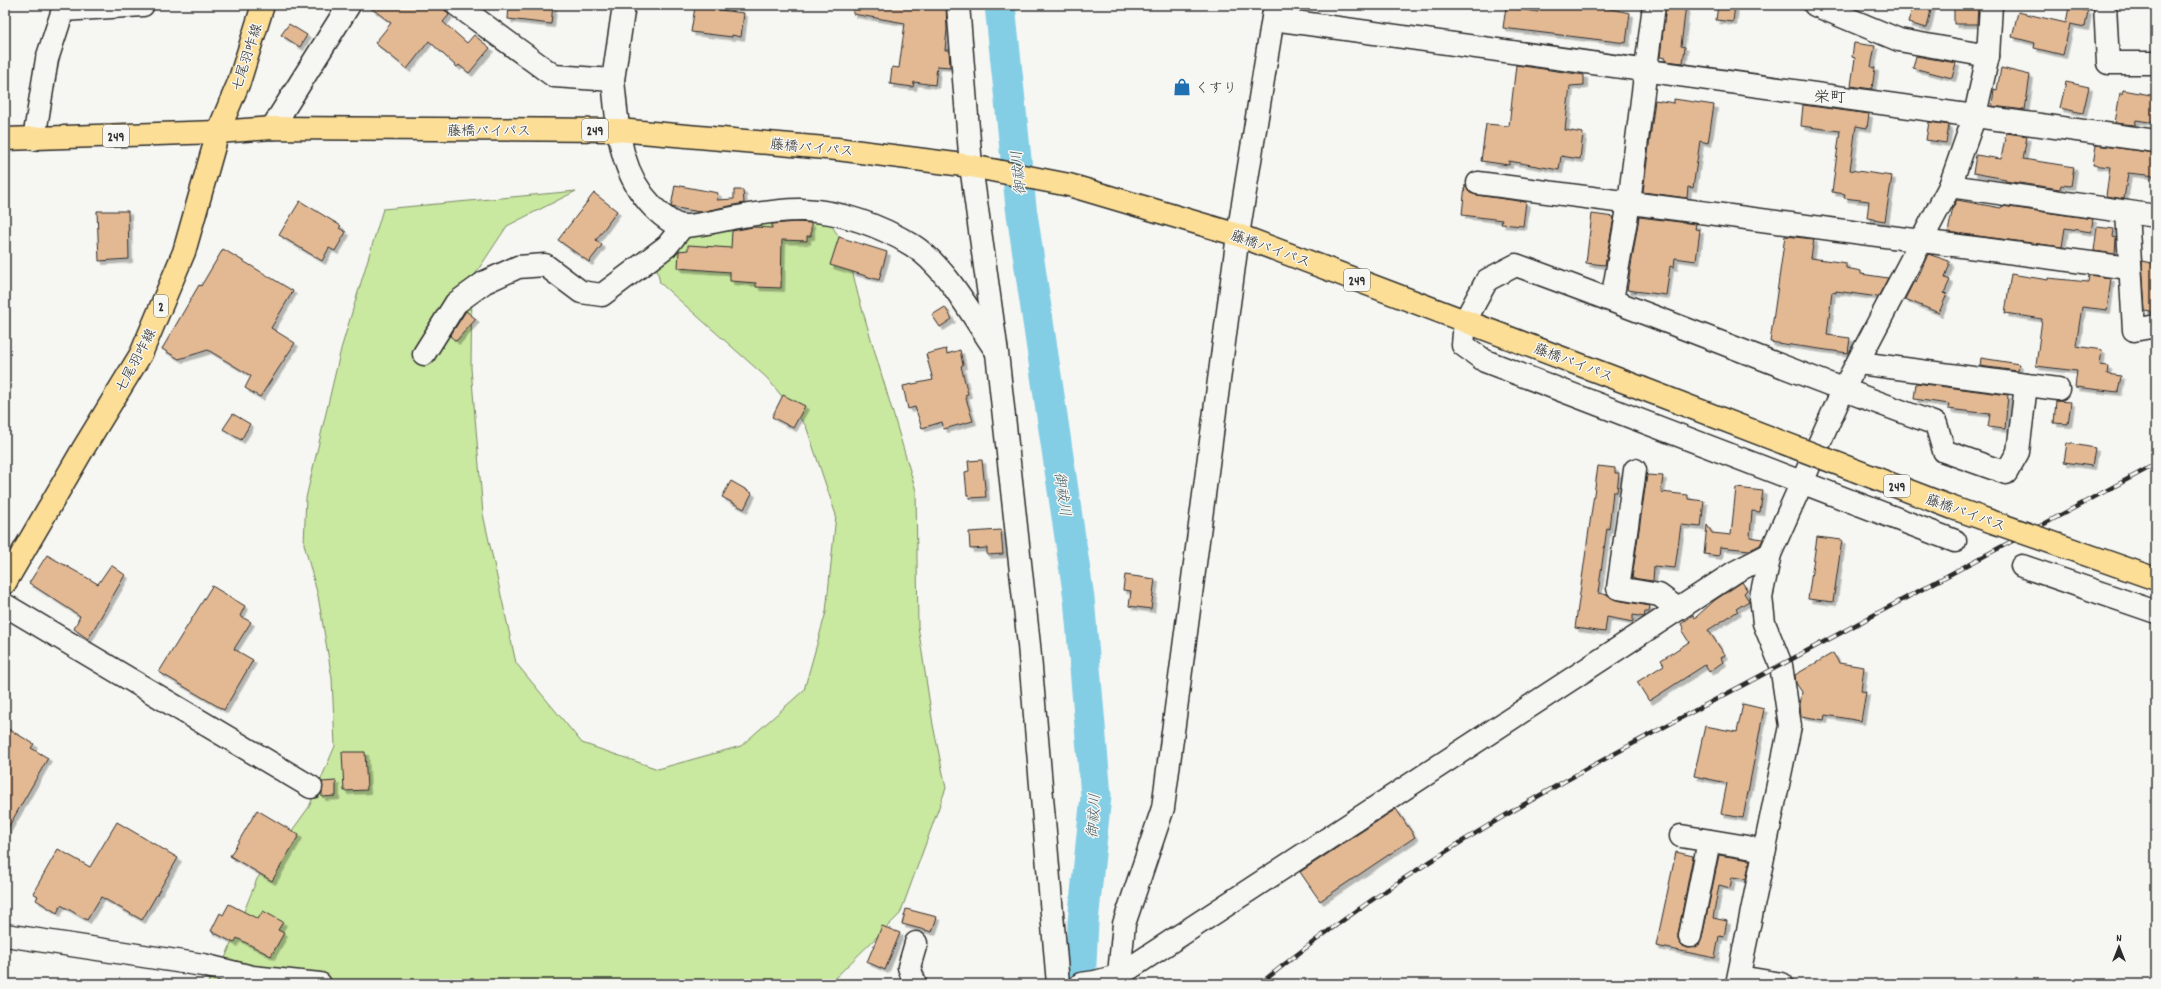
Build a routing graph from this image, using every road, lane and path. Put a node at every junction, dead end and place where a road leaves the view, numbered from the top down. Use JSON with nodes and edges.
{"nodes":[{"id":1,"x":143,"y":5,"type":"edge"},
{"id":2,"x":263,"y":5,"type":"edge"},
{"id":3,"x":349,"y":5,"type":"edge"},
{"id":4,"x":457,"y":5,"type":"edge"},
{"id":5,"x":624,"y":5,"type":"edge"},
{"id":6,"x":958,"y":5,"type":"edge"},
{"id":7,"x":1654,"y":5,"type":"edge"},
{"id":8,"x":1815,"y":5,"type":"edge"},
{"id":9,"x":1991,"y":5,"type":"edge"},
{"id":10,"x":2105,"y":5,"type":"edge"},
{"id":11,"x":1846,"y":11,"type":"edge"},
{"id":12,"x":1274,"y":12,"type":"edge"},
{"id":13,"x":1988,"y":56,"type":"junction"},
{"id":14,"x":2156,"y":63,"type":"edge"},
{"id":15,"x":1646,"y":70,"type":"junction"},
{"id":16,"x":613,"y":80,"type":"junction"},
{"id":17,"x":1976,"y":115,"type":"junction"},
{"id":18,"x":272,"y":128,"type":"junction"},
{"id":19,"x":618,"y":130,"type":"junction"},
{"id":20,"x":218,"y":132,"type":"junction"},
{"id":21,"x":17,"y":139,"type":"edge"},
{"id":22,"x":2156,"y":141,"type":"edge"},
{"id":23,"x":978,"y":167,"type":"junction"},
{"id":24,"x":1478,"y":183,"type":"dead end"},
{"id":25,"x":1950,"y":186,"type":"junction"},
{"id":26,"x":1629,"y":203,"type":"junction"},
{"id":27,"x":2127,"y":212,"type":"junction"},
{"id":28,"x":2156,"y":216,"type":"edge"},
{"id":29,"x":683,"y":226,"type":"junction"},
{"id":30,"x":1238,"y":235,"type":"junction"},
{"id":31,"x":1923,"y":240,"type":"junction"},
{"id":32,"x":2129,"y":268,"type":"junction"},
{"id":33,"x":1612,"y":300,"type":"junction"},
{"id":34,"x":1465,"y":321,"type":"junction"},
{"id":35,"x":2156,"y":326,"type":"edge"},
{"id":36,"x":997,"y":353,"type":"junction"},
{"id":37,"x":424,"y":354,"type":"dead end"},
{"id":38,"x":1859,"y":363,"type":"junction"},
{"id":39,"x":2026,"y":385,"type":"junction"},
{"id":40,"x":2058,"y":389,"type":"dead end"},
{"id":41,"x":1843,"y":390,"type":"junction"},
{"id":42,"x":1635,"y":470,"type":"dead end"},
{"id":43,"x":1802,"y":483,"type":"junction"},
{"id":44,"x":1955,"y":541,"type":"dead end"},
{"id":45,"x":1770,"y":554,"type":"junction"},
{"id":46,"x":2022,"y":566,"type":"dead end"},
{"id":47,"x":2156,"y":579,"type":"edge"},
{"id":48,"x":5,"y":583,"type":"edge"},
{"id":49,"x":5,"y":605,"type":"edge"},
{"id":50,"x":1678,"y":609,"type":"junction"},
{"id":51,"x":2156,"y":612,"type":"edge"},
{"id":52,"x":311,"y":787,"type":"dead end"},
{"id":53,"x":1682,"y":836,"type":"dead end"},
{"id":54,"x":1709,"y":841,"type":"junction"},
{"id":55,"x":1765,"y":850,"type":"junction"},
{"id":56,"x":5,"y":935,"type":"edge"},
{"id":57,"x":1690,"y":936,"type":"dead end"},
{"id":58,"x":916,"y":944,"type":"dead end"},
{"id":59,"x":1118,"y":980,"type":"edge"},
{"id":60,"x":1738,"y":980,"type":"edge"},
{"id":61,"x":1088,"y":983,"type":"edge"},
{"id":62,"x":320,"y":984,"type":"edge"},
{"id":63,"x":915,"y":984,"type":"edge"},
{"id":64,"x":1058,"y":984,"type":"edge"},
{"id":65,"x":1782,"y":984,"type":"edge"}],
"edges":[{"from":1,"to":21,"type":"street"},
{"from":2,"to":20,"type":"main road","name":"七尾羽咋線","number":"2"},
{"from":3,"to":18,"type":"street"},
{"from":4,"to":16,"type":"street"},
{"from":5,"to":16,"type":"street"},
{"from":6,"to":23,"type":"street"},
{"from":7,"to":15,"type":"street"},
{"from":8,"to":11,"type":"street"},
{"from":9,"to":13,"type":"street"},
{"from":10,"to":14,"type":"street"},
{"from":11,"to":13,"type":"street"},
{"from":12,"to":15,"type":"street"},
{"from":12,"to":30,"type":"street"},
{"from":13,"to":17,"type":"street"},
{"from":15,"to":17,"type":"street"},
{"from":15,"to":26,"type":"street"},
{"from":16,"to":19,"type":"street"},
{"from":17,"to":22,"type":"street"},
{"from":17,"to":25,"type":"street"},
{"from":18,"to":19,"type":"main road","name":"藤橋バイパス","number":"249"},
{"from":18,"to":20,"type":"main road","name":"藤橋バイパス","number":"249"},
{"from":19,"to":23,"type":"main road","name":"藤橋バイパス","number":"249"},
{"from":19,"to":29,"type":"street"},
{"from":20,"to":21,"type":"main road","name":"藤橋バイパス","number":"249"},
{"from":20,"to":48,"type":"main road","name":"七尾羽咋線","number":"2"},
{"from":23,"to":30,"type":"main road","name":"藤橋バイパス","number":"249"},
{"from":23,"to":36,"type":"street"},
{"from":24,"to":26,"type":"street"},
{"from":25,"to":27,"type":"street"},
{"from":25,"to":31,"type":"street"},
{"from":26,"to":31,"type":"street"},
{"from":26,"to":33,"type":"street"},
{"from":27,"to":28,"type":"street"},
{"from":27,"to":32,"type":"street"},
{"from":29,"to":36,"type":"street"},
{"from":29,"to":37,"type":"street"},
{"from":30,"to":34,"type":"main road","name":"藤橋バイパス","number":"249"},
{"from":30,"to":59,"type":"street"},
{"from":31,"to":32,"type":"street"},
{"from":31,"to":38,"type":"street"},
{"from":32,"to":35,"type":"street"},
{"from":33,"to":34,"type":"street"},
{"from":33,"to":41,"type":"street"},
{"from":34,"to":43,"type":"street"},
{"from":34,"to":47,"type":"main road","name":"藤橋バイパス","number":"249","bridge":true},
{"from":36,"to":64,"type":"street"},
{"from":38,"to":39,"type":"street"},
{"from":38,"to":41,"type":"street"},
{"from":39,"to":40,"type":"street"},
{"from":39,"to":41,"type":"street"},
{"from":41,"to":43,"type":"street"},
{"from":42,"to":50,"type":"street"},
{"from":43,"to":44,"type":"street"},
{"from":43,"to":45,"type":"street"},
{"from":45,"to":50,"type":"street"},
{"from":45,"to":55,"type":"street"},
{"from":46,"to":51,"type":"street"},
{"from":49,"to":52,"type":"street"},
{"from":50,"to":59,"type":"street"},
{"from":53,"to":54,"type":"street"},
{"from":54,"to":55,"type":"street"},
{"from":54,"to":57,"type":"street"},
{"from":55,"to":60,"type":"street"},
{"from":56,"to":62,"type":"street"},
{"from":58,"to":63,"type":"street"},
{"from":59,"to":61,"type":"street"},
{"from":60,"to":65,"type":"street"}]}
